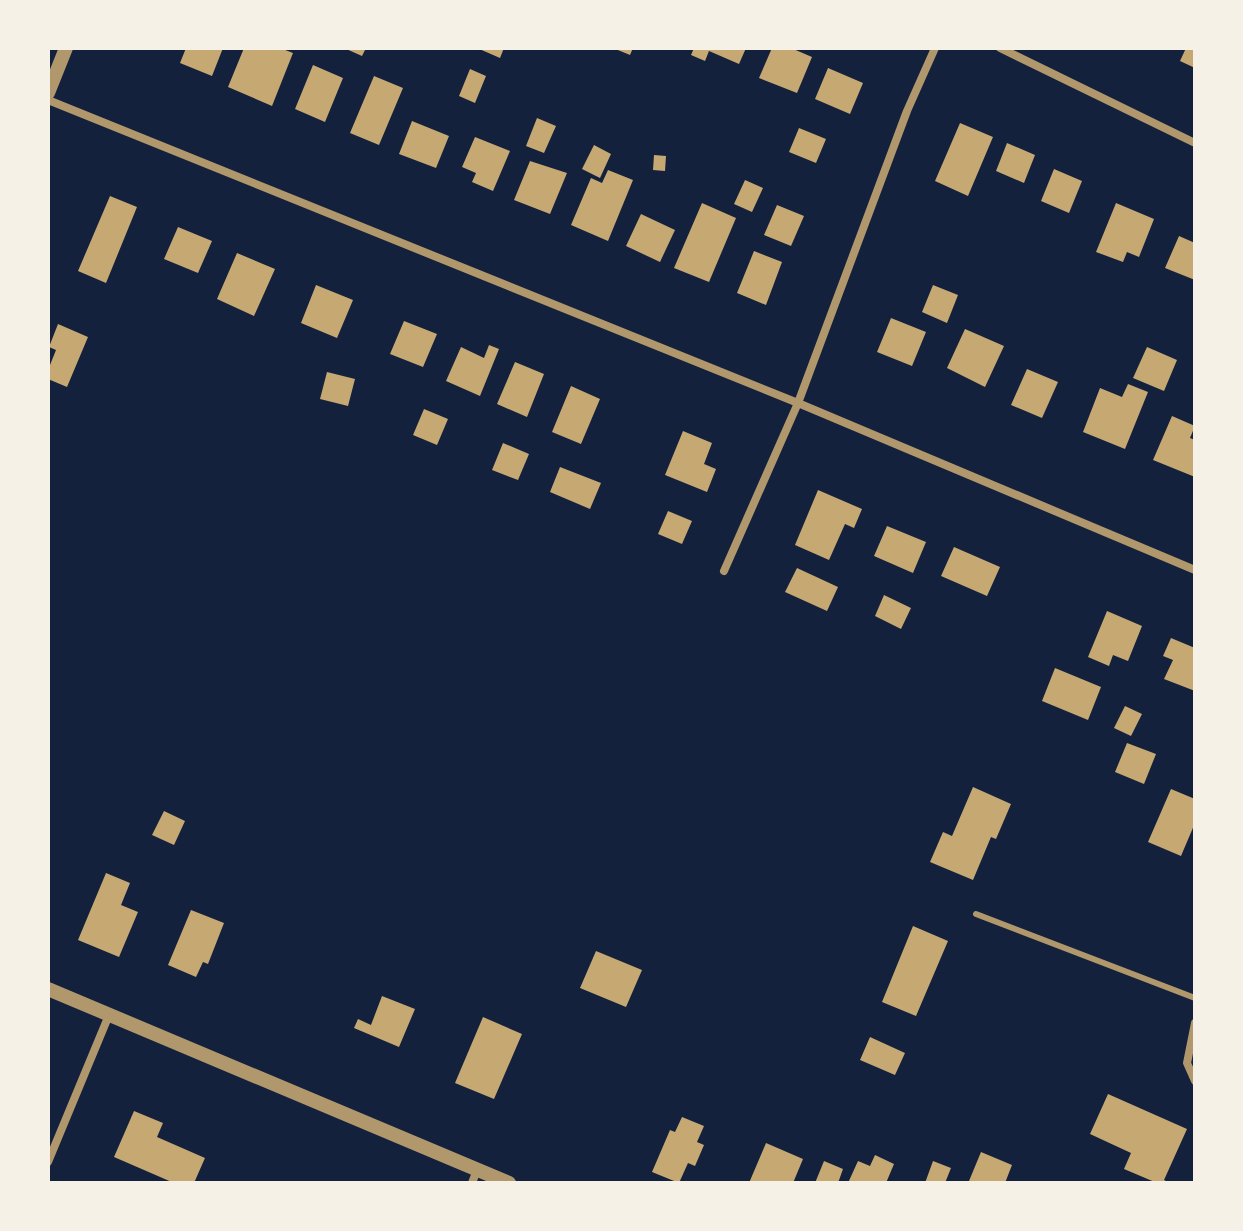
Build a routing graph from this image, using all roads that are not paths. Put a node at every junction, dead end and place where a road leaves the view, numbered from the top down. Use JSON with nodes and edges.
{"nodes":[{"id":1,"x":66,"y":48,"type":"edge"},
{"id":2,"x":935,"y":48,"type":"edge"},
{"id":3,"x":1000,"y":48,"type":"edge"},
{"id":4,"x":48,"y":93,"type":"edge"},
{"id":5,"x":48,"y":100,"type":"edge"},
{"id":6,"x":1195,"y":143,"type":"edge"},
{"id":7,"x":798,"y":403,"type":"junction"},
{"id":8,"x":1195,"y":570,"type":"edge"},
{"id":9,"x":724,"y":571,"type":"dead end"},
{"id":10,"x":976,"y":914,"type":"dead end"},
{"id":11,"x":48,"y":989,"type":"edge"},
{"id":12,"x":1195,"y":998,"type":"edge"},
{"id":13,"x":109,"y":1015,"type":"junction"},
{"id":14,"x":1195,"y":1023,"type":"edge"},
{"id":15,"x":1195,"y":1081,"type":"edge"},
{"id":16,"x":48,"y":1162,"type":"edge"},
{"id":17,"x":475,"y":1176,"type":"edge"},
{"id":18,"x":509,"y":1183,"type":"edge"}],
"edges":[{"from":1,"to":4,"type":"street"},
{"from":2,"to":7,"type":"street"},
{"from":3,"to":6,"type":"street"},
{"from":5,"to":7,"type":"street"},
{"from":7,"to":8,"type":"street"},
{"from":7,"to":9,"type":"street"},
{"from":10,"to":12,"type":"lane"},
{"from":11,"to":13,"type":"street"},
{"from":13,"to":16,"type":"street"},
{"from":13,"to":17,"type":"street"},
{"from":14,"to":15,"type":"street"},
{"from":17,"to":18,"type":"street"}]}
